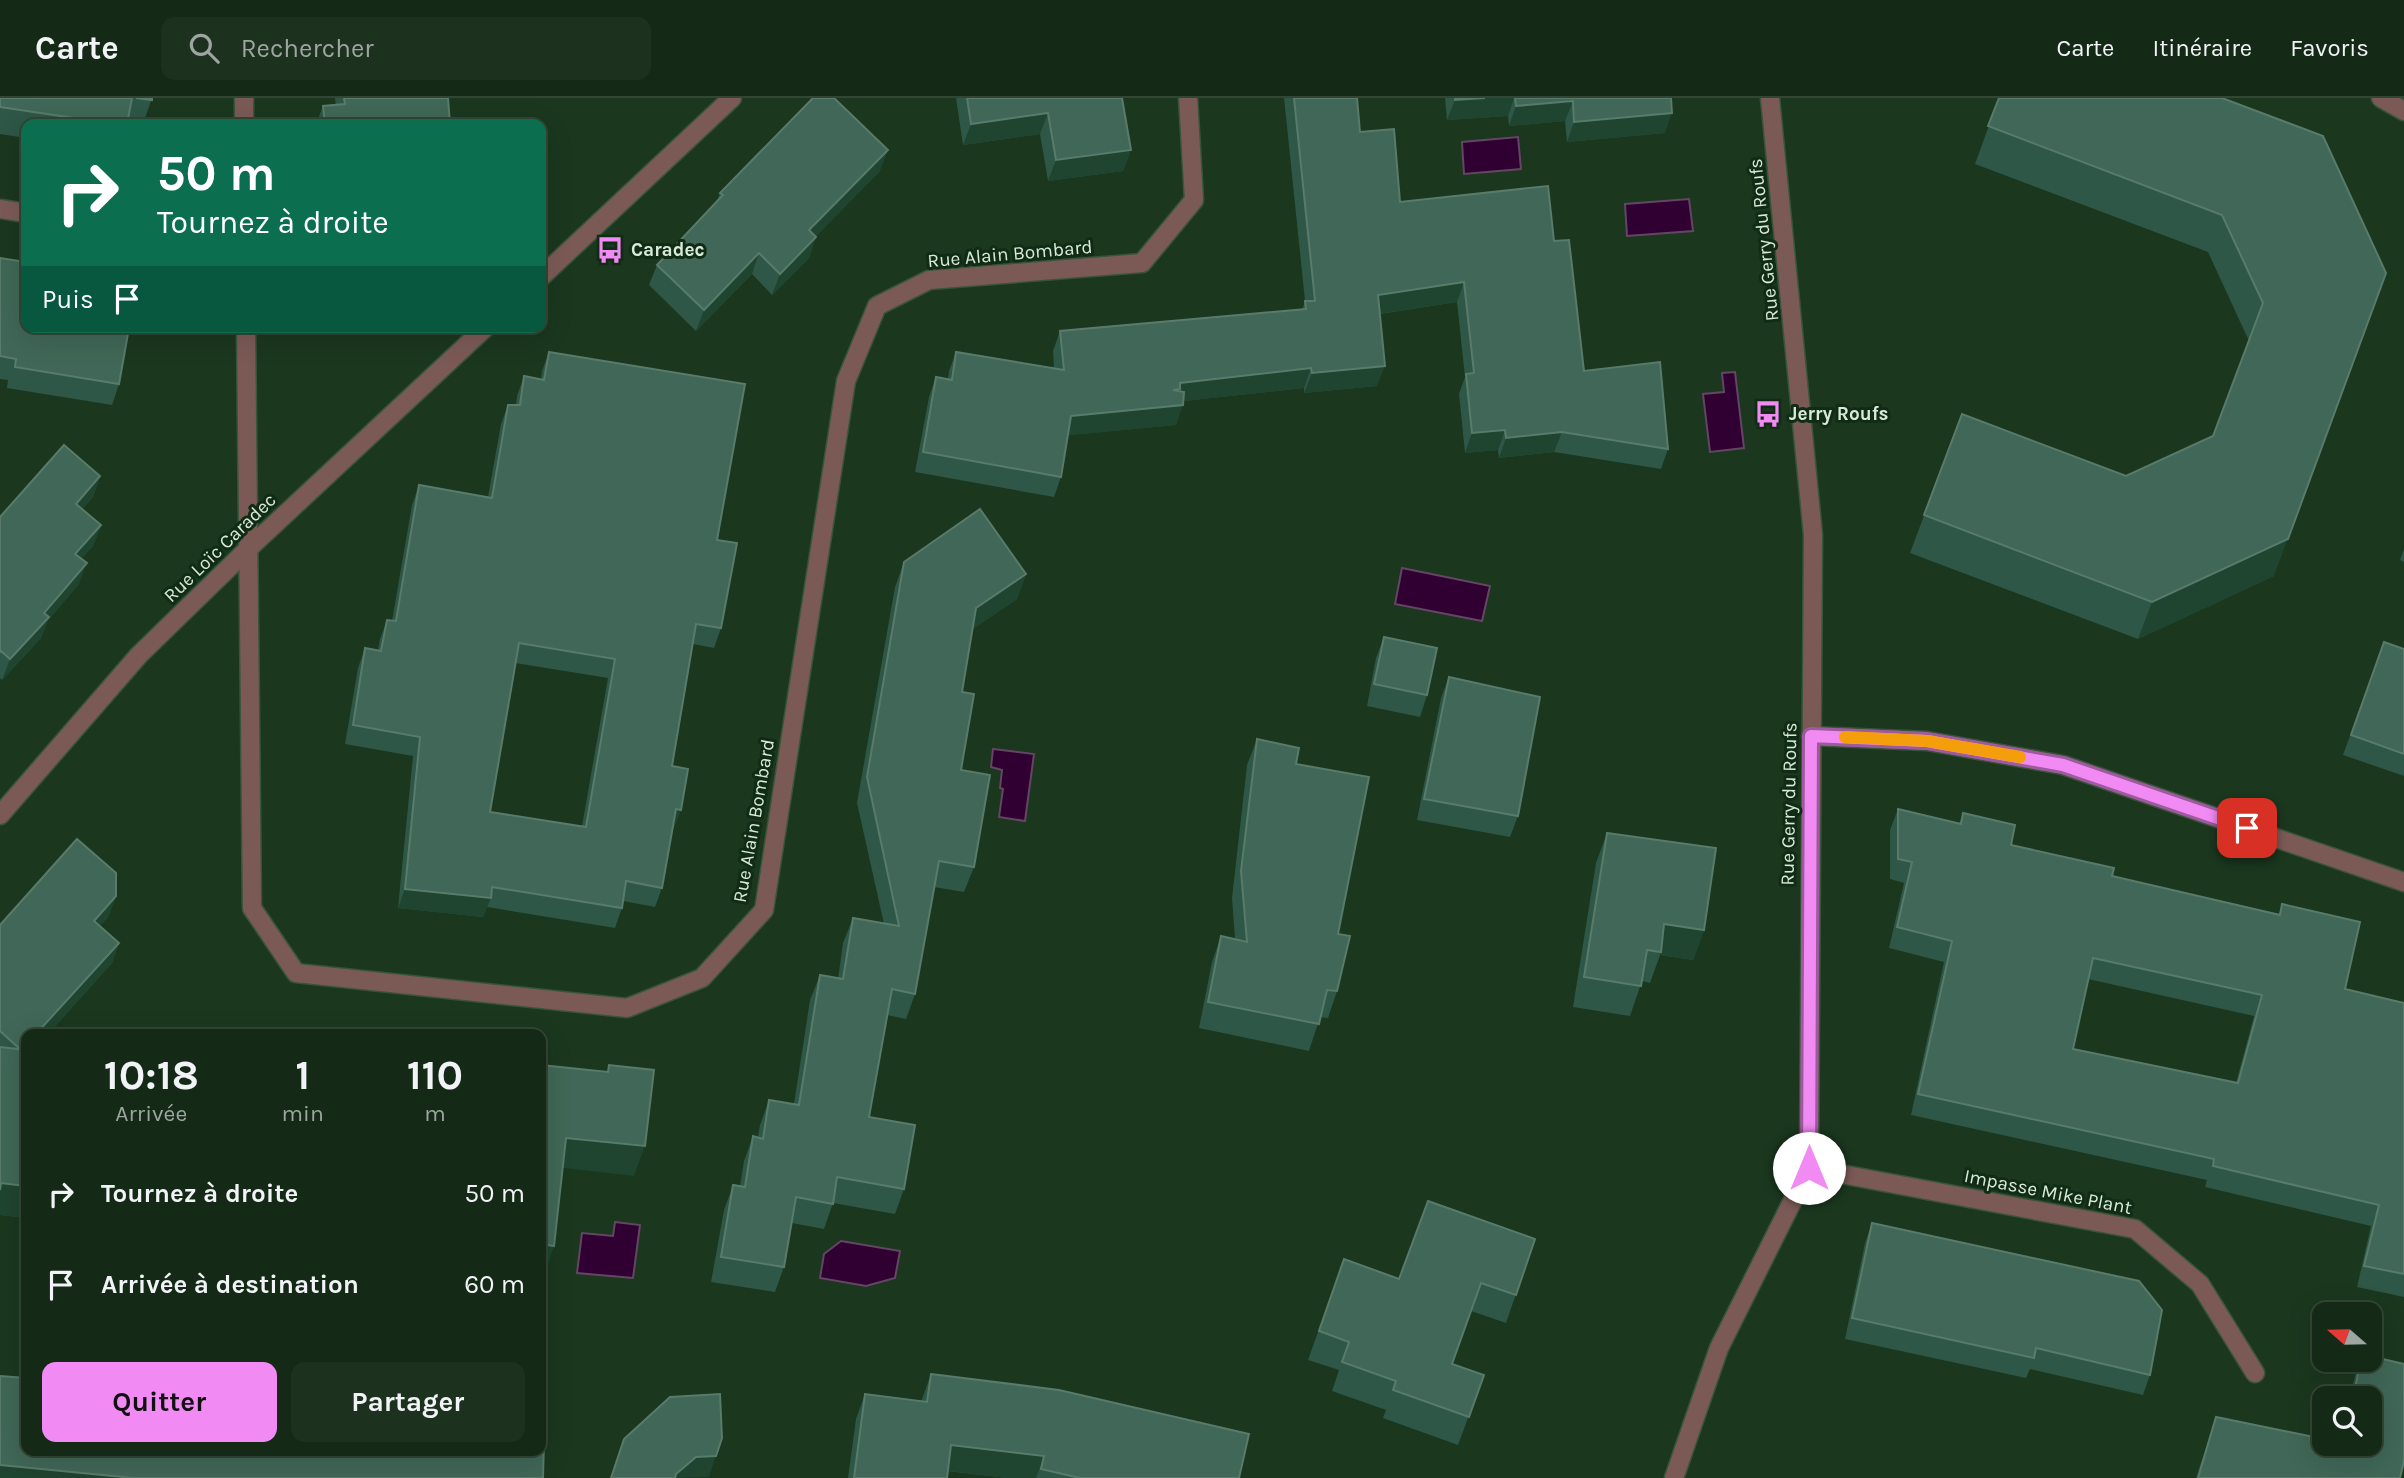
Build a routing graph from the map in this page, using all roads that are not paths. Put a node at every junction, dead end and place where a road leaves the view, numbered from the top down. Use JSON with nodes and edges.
{"nodes":[{"id":1,"x":244,"y":98,"type":"edge"},
{"id":2,"x":732,"y":98,"type":"edge"},
{"id":3,"x":1188,"y":98,"type":"edge"},
{"id":4,"x":2381,"y":98,"type":"edge"},
{"id":5,"x":1771,"y":100,"type":"edge"},
{"id":6,"x":2404,"y":111,"type":"edge"},
{"id":7,"x":244,"y":119,"type":"edge"},
{"id":8,"x":0,"y":209,"type":"edge"},
{"id":9,"x":21,"y":212,"type":"edge"},
{"id":10,"x":546,"y":272,"type":"edge"},
{"id":11,"x":246,"y":333,"type":"edge"},
{"id":12,"x":480,"y":333,"type":"edge"},
{"id":13,"x":249,"y":548,"type":"junction"},
{"id":14,"x":1811,"y":736,"type":"junction"},
{"id":15,"x":0,"y":814,"type":"edge"},
{"id":16,"x":2404,"y":882,"type":"edge"},
{"id":17,"x":1809,"y":1168,"type":"junction"},
{"id":18,"x":2255,"y":1373,"type":"dead end"},
{"id":19,"x":1674,"y":1478,"type":"edge"}],
"edges":[{"from":1,"to":7,"type":"street"},
{"from":2,"to":10,"type":"street"},
{"from":3,"to":13,"type":"street","name":"Rue Alain Bombard"},
{"from":4,"to":6,"type":"street"},
{"from":5,"to":14,"type":"street","name":"Rue Gerry du Roufs"},
{"from":8,"to":9,"type":"street"},
{"from":11,"to":13,"type":"street","name":"Rue Alain Bombard"},
{"from":12,"to":13,"type":"street","name":"Rue Loïc Caradec"},
{"from":13,"to":15,"type":"street","name":"Rue Loïc Caradec"},
{"from":14,"to":16,"type":"street"},
{"from":14,"to":17,"type":"street","name":"Rue Gerry du Roufs"},
{"from":17,"to":18,"type":"street","name":"Impasse Mike Plant"},
{"from":17,"to":19,"type":"street","name":"Rue Gerry du Roufs"}]}
